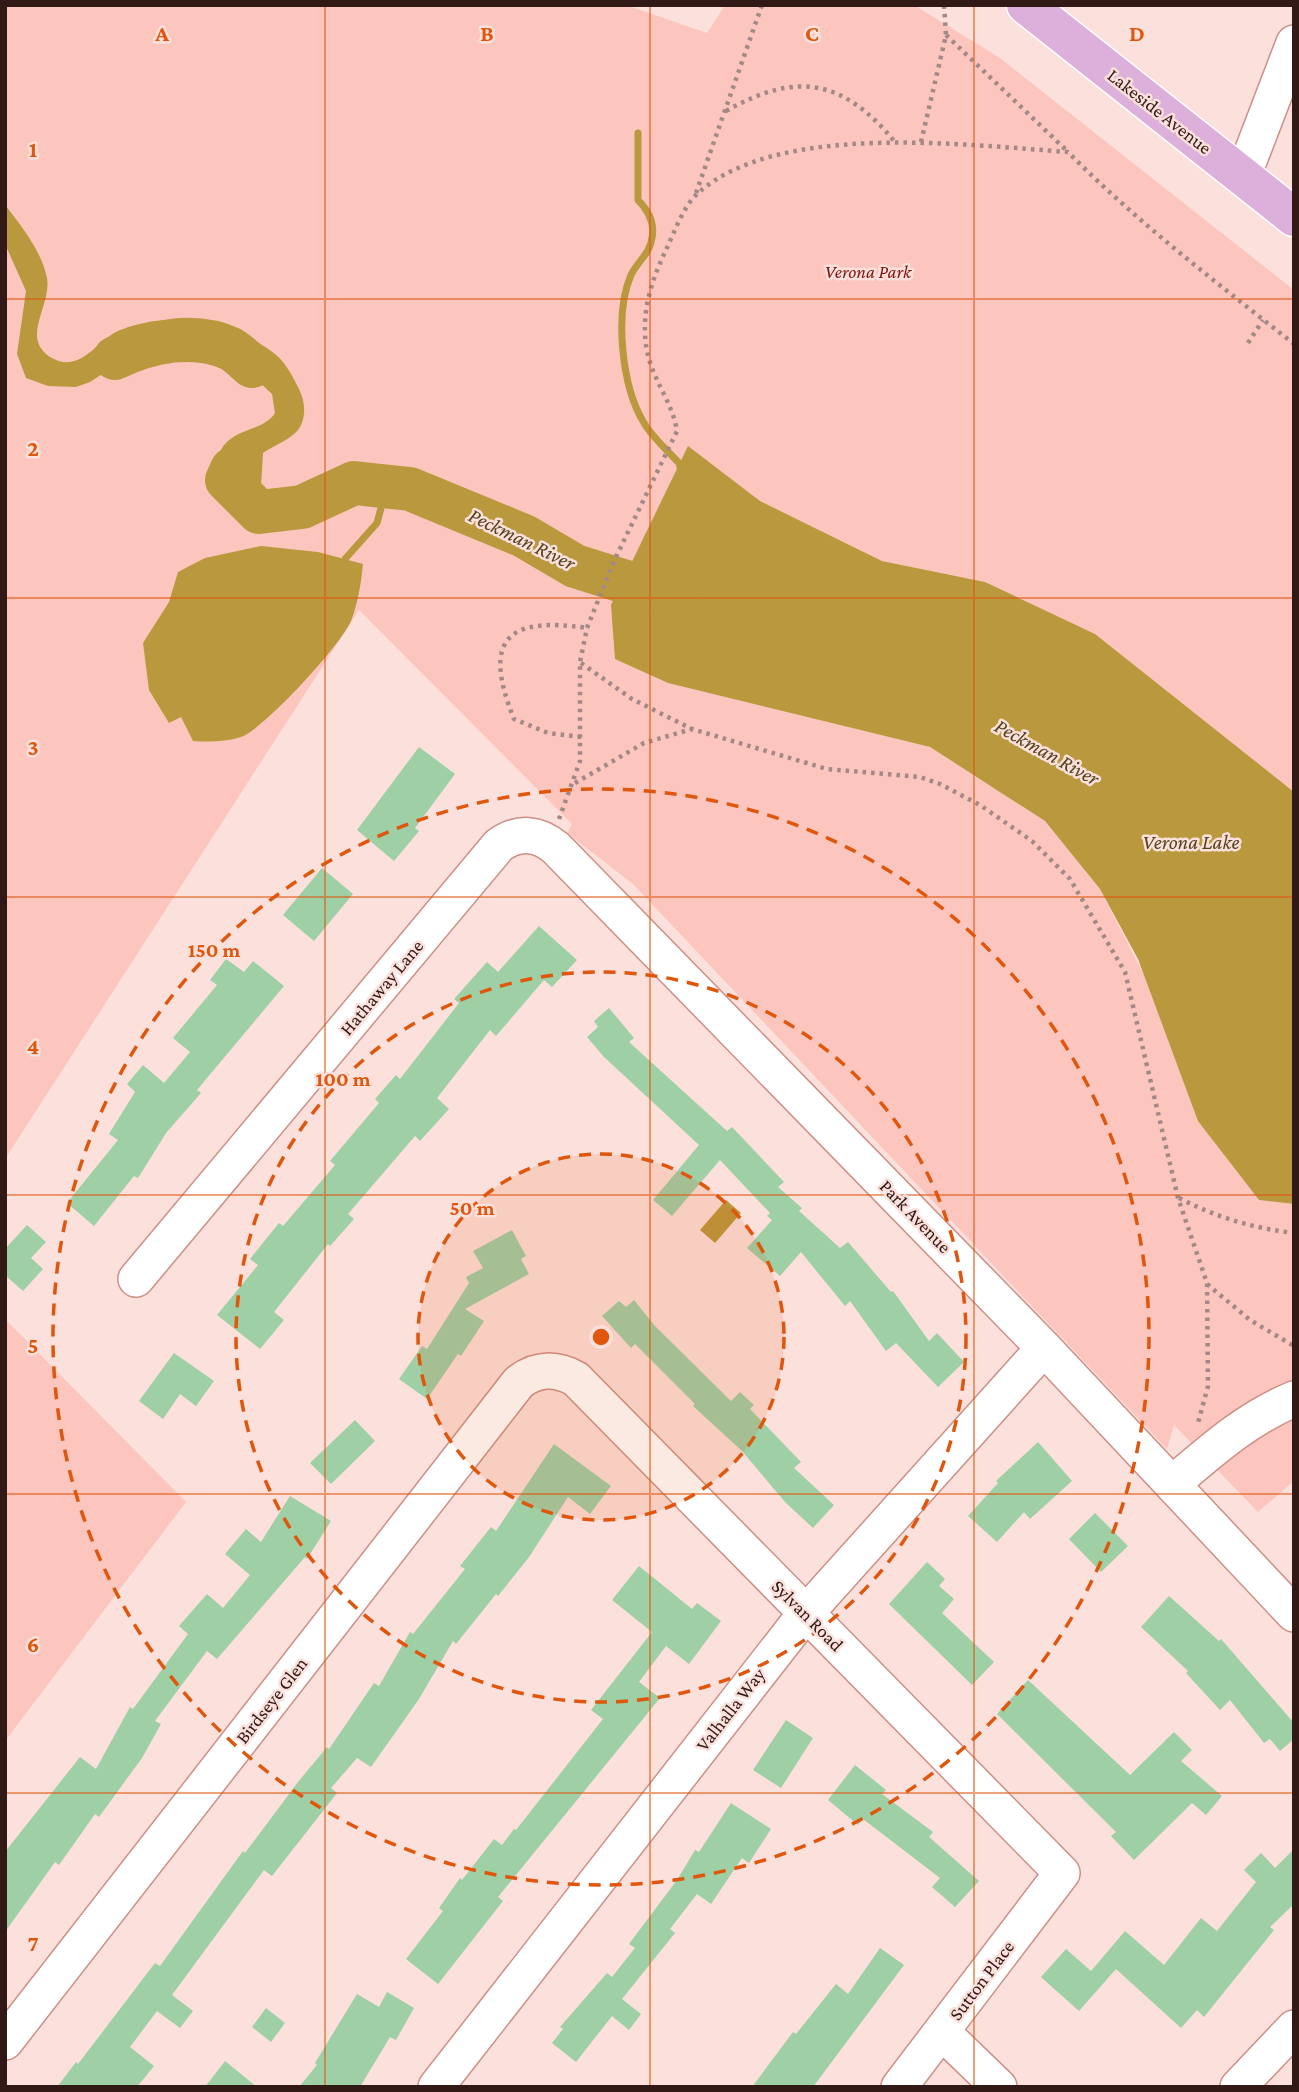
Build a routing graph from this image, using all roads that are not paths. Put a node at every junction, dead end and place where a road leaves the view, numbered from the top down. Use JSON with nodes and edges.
{"nodes":[{"id":1,"x":1026,"y":5,"type":"edge"},
{"id":2,"x":1294,"y":43,"type":"edge"},
{"id":3,"x":1243,"y":176,"type":"junction"},
{"id":4,"x":1294,"y":218,"type":"edge"},
{"id":5,"x":536,"y":838,"type":"joint"},
{"id":6,"x":136,"y":1279,"type":"dead end"},
{"id":7,"x":1044,"y":1348,"type":"junction"},
{"id":8,"x":545,"y":1370,"type":"joint"},
{"id":9,"x":1294,"y":1399,"type":"edge"},
{"id":10,"x":1172,"y":1483,"type":"junction"},
{"id":11,"x":806,"y":1612,"type":"junction"},
{"id":12,"x":1294,"y":1614,"type":"edge"},
{"id":13,"x":1062,"y":1873,"type":"joint"},
{"id":14,"x":1294,"y":2028,"type":"edge"},
{"id":15,"x":942,"y":2032,"type":"junction"},
{"id":16,"x":5,"y":2042,"type":"edge"},
{"id":17,"x":436,"y":2087,"type":"edge"},
{"id":18,"x":899,"y":2087,"type":"edge"},
{"id":19,"x":999,"y":2087,"type":"edge"},
{"id":20,"x":1238,"y":2087,"type":"edge"}],
"edges":[{"from":1,"to":3,"type":"main road","name":"Lakeside Avenue"},
{"from":2,"to":3,"type":"street"},
{"from":3,"to":4,"type":"main road","name":"Lakeside Avenue"},
{"from":5,"to":6,"type":"street","name":"Hathaway Lane"},
{"from":5,"to":7,"type":"street","name":"Park Avenue"},
{"from":7,"to":10,"type":"street","name":"Park Avenue"},
{"from":7,"to":11,"type":"street","name":"Valhalla Way"},
{"from":8,"to":11,"type":"street","name":"Sylvan Road"},
{"from":8,"to":16,"type":"street","name":"Birdseye Glen"},
{"from":9,"to":10,"type":"street"},
{"from":10,"to":12,"type":"street","name":"Park Avenue"},
{"from":11,"to":13,"type":"street","name":"Sylvan Road"},
{"from":11,"to":17,"type":"street","name":"Valhalla Way"},
{"from":13,"to":15,"type":"street","name":"Sutton Place"},
{"from":14,"to":20,"type":"street"},
{"from":15,"to":18,"type":"street","name":"Sutton Place"},
{"from":15,"to":19,"type":"street"}]}
